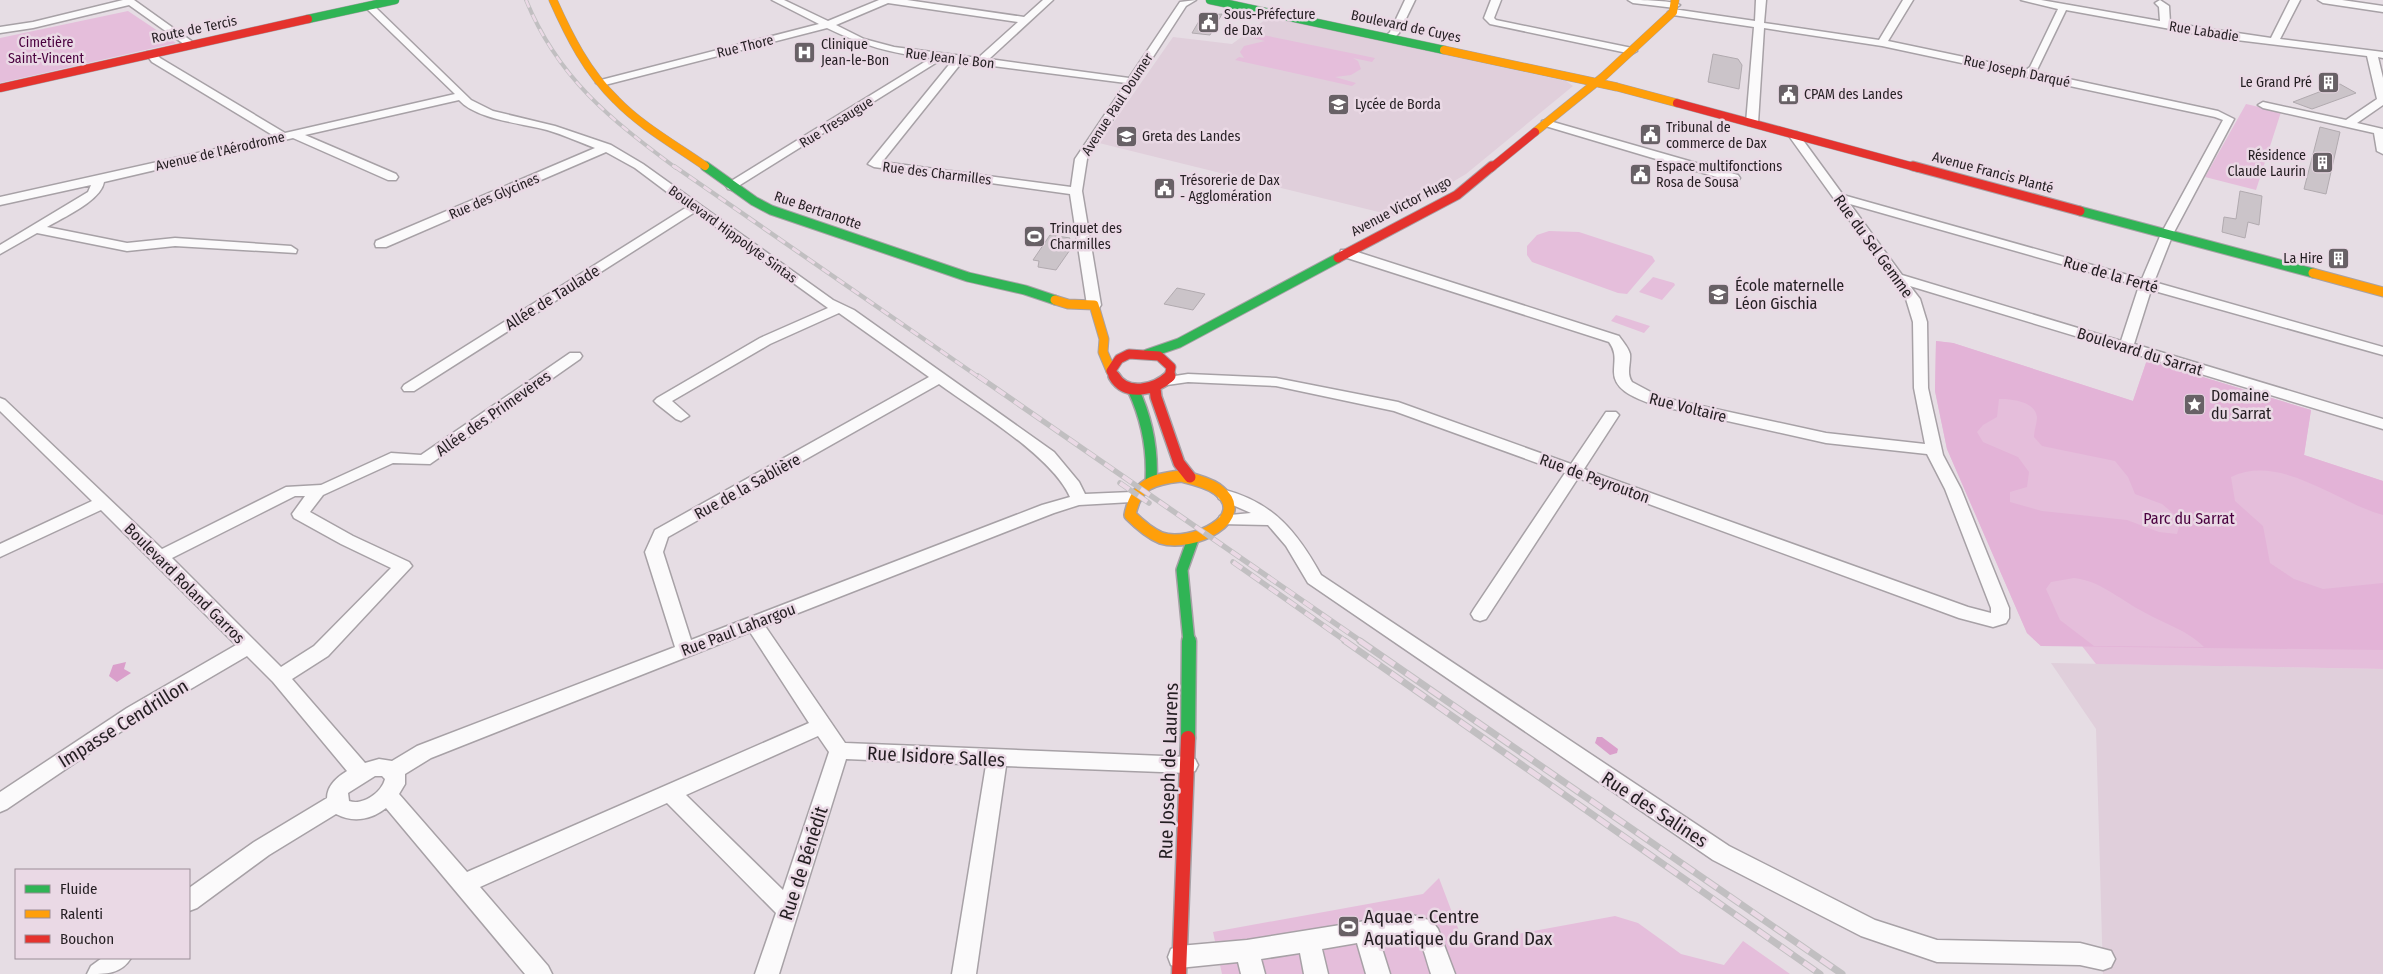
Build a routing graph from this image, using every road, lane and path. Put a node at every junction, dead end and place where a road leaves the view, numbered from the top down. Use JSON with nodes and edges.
{"nodes":[{"id":1,"x":395,"y":0,"type":"edge"},
{"id":2,"x":553,"y":0,"type":"edge"},
{"id":3,"x":778,"y":0,"type":"edge"},
{"id":4,"x":887,"y":0,"type":"edge"},
{"id":5,"x":1048,"y":0,"type":"edge"},
{"id":6,"x":1192,"y":0,"type":"edge"},
{"id":7,"x":1198,"y":0,"type":"edge"},
{"id":8,"x":1210,"y":0,"type":"edge"},
{"id":9,"x":1410,"y":0,"type":"edge"},
{"id":10,"x":1496,"y":0,"type":"edge"},
{"id":11,"x":1632,"y":0,"type":"edge"},
{"id":12,"x":1761,"y":0,"type":"edge"},
{"id":13,"x":1908,"y":0,"type":"edge"},
{"id":14,"x":2026,"y":0,"type":"edge"},
{"id":15,"x":2295,"y":0,"type":"edge"},
{"id":16,"x":2324,"y":0,"type":"edge"},
{"id":17,"x":130,"y":1,"type":"edge"},
{"id":18,"x":2037,"y":1,"type":"edge"},
{"id":19,"x":1238,"y":2,"type":"edge"},
{"id":20,"x":2160,"y":3,"type":"dead end"},
{"id":21,"x":369,"y":6,"type":"junction"},
{"id":22,"x":1674,"y":6,"type":"edge"},
{"id":23,"x":2063,"y":7,"type":"junction"},
{"id":24,"x":2383,"y":9,"type":"edge"},
{"id":25,"x":1026,"y":20,"type":"junction"},
{"id":26,"x":1759,"y":24,"type":"junction"},
{"id":27,"x":2165,"y":24,"type":"junction"},
{"id":28,"x":827,"y":25,"type":"junction"},
{"id":29,"x":0,"y":30,"type":"edge"},
{"id":30,"x":1389,"y":38,"type":"junction"},
{"id":31,"x":2274,"y":41,"type":"junction"},
{"id":32,"x":1882,"y":42,"type":"junction"},
{"id":33,"x":192,"y":45,"type":"junction"},
{"id":34,"x":1632,"y":51,"type":"junction"},
{"id":35,"x":151,"y":54,"type":"junction"},
{"id":36,"x":2377,"y":55,"type":"edge"},
{"id":37,"x":940,"y":57,"type":"junction"},
{"id":38,"x":958,"y":60,"type":"junction"},
{"id":39,"x":980,"y":62,"type":"junction"},
{"id":40,"x":2029,"y":73,"type":"junction"},
{"id":41,"x":1132,"y":81,"type":"junction"},
{"id":42,"x":1596,"y":82,"type":"junction"},
{"id":43,"x":601,"y":83,"type":"junction"},
{"id":44,"x":0,"y":88,"type":"edge"},
{"id":45,"x":460,"y":96,"type":"junction"},
{"id":46,"x":2263,"y":105,"type":"dead end"},
{"id":47,"x":1546,"y":123,"type":"junction"},
{"id":48,"x":1752,"y":123,"type":"junction"},
{"id":49,"x":2348,"y":124,"type":"junction"},
{"id":50,"x":2381,"y":132,"type":"edge"},
{"id":51,"x":1793,"y":134,"type":"junction"},
{"id":52,"x":287,"y":135,"type":"junction"},
{"id":53,"x":606,"y":147,"type":"junction"},
{"id":54,"x":2383,"y":151,"type":"edge"},
{"id":55,"x":392,"y":177,"type":"dead end"},
{"id":56,"x":1734,"y":178,"type":"dead end"},
{"id":57,"x":98,"y":182,"type":"junction"},
{"id":58,"x":732,"y":186,"type":"junction"},
{"id":59,"x":1076,"y":191,"type":"junction"},
{"id":60,"x":1838,"y":197,"type":"junction"},
{"id":61,"x":0,"y":201,"type":"edge"},
{"id":62,"x":695,"y":206,"type":"junction"},
{"id":63,"x":35,"y":230,"type":"junction"},
{"id":64,"x":2167,"y":234,"type":"junction"},
{"id":65,"x":381,"y":244,"type":"dead end"},
{"id":66,"x":0,"y":250,"type":"edge"},
{"id":67,"x":291,"y":250,"type":"dead end"},
{"id":68,"x":1346,"y":253,"type":"junction"},
{"id":69,"x":1898,"y":278,"type":"junction"},
{"id":70,"x":2146,"y":284,"type":"junction"},
{"id":71,"x":2383,"y":292,"type":"edge"},
{"id":72,"x":1094,"y":305,"type":"junction"},
{"id":73,"x":840,"y":308,"type":"junction"},
{"id":74,"x":1104,"y":339,"type":"junction"},
{"id":75,"x":1179,"y":343,"type":"junction"},
{"id":76,"x":2126,"y":347,"type":"junction"},
{"id":77,"x":2383,"y":351,"type":"edge"},
{"id":78,"x":1129,"y":354,"type":"junction"},
{"id":79,"x":1147,"y":354,"type":"junction"},
{"id":80,"x":575,"y":356,"type":"dead end"},
{"id":81,"x":1110,"y":370,"type":"junction"},
{"id":82,"x":1166,"y":376,"type":"junction"},
{"id":83,"x":939,"y":378,"type":"junction"},
{"id":84,"x":409,"y":388,"type":"dead end"},
{"id":85,"x":1134,"y":389,"type":"junction"},
{"id":86,"x":0,"y":403,"type":"edge"},
{"id":87,"x":1611,"y":415,"type":"dead end"},
{"id":88,"x":682,"y":416,"type":"dead end"},
{"id":89,"x":2383,"y":424,"type":"edge"},
{"id":90,"x":1934,"y":450,"type":"junction"},
{"id":91,"x":1575,"y":470,"type":"junction"},
{"id":92,"x":1190,"y":477,"type":"junction"},
{"id":93,"x":1151,"y":482,"type":"junction"},
{"id":94,"x":318,"y":490,"type":"junction"},
{"id":95,"x":1225,"y":495,"type":"junction"},
{"id":96,"x":1132,"y":497,"type":"junction"},
{"id":97,"x":1084,"y":500,"type":"junction"},
{"id":98,"x":104,"y":503,"type":"junction"},
{"id":99,"x":1130,"y":515,"type":"junction"},
{"id":100,"x":1226,"y":520,"type":"junction"},
{"id":101,"x":1273,"y":521,"type":"junction"},
{"id":102,"x":1162,"y":537,"type":"junction"},
{"id":103,"x":1193,"y":539,"type":"junction"},
{"id":104,"x":0,"y":551,"type":"edge"},
{"id":105,"x":160,"y":557,"type":"junction"},
{"id":106,"x":1182,"y":570,"type":"junction"},
{"id":107,"x":1480,"y":614,"type":"dead end"},
{"id":108,"x":1993,"y":620,"type":"joint"},
{"id":109,"x":754,"y":623,"type":"junction"},
{"id":110,"x":249,"y":646,"type":"junction"},
{"id":111,"x":685,"y":650,"type":"junction"},
{"id":112,"x":280,"y":677,"type":"junction"},
{"id":113,"x":821,"y":726,"type":"junction"},
{"id":114,"x":840,"y":752,"type":"junction"},
{"id":115,"x":997,"y":759,"type":"junction"},
{"id":116,"x":1188,"y":765,"type":"junction"},
{"id":117,"x":393,"y":771,"type":"junction"},
{"id":118,"x":360,"y":772,"type":"junction"},
{"id":119,"x":670,"y":793,"type":"junction"},
{"id":120,"x":388,"y":796,"type":"junction"},
{"id":121,"x":338,"y":802,"type":"junction"},
{"id":122,"x":0,"y":803,"type":"edge"},
{"id":123,"x":463,"y":884,"type":"junction"},
{"id":124,"x":190,"y":901,"type":"edge"},
{"id":125,"x":788,"y":910,"type":"junction"},
{"id":126,"x":1365,"y":931,"type":"junction"},
{"id":127,"x":1308,"y":940,"type":"junction"},
{"id":128,"x":1247,"y":951,"type":"junction"},
{"id":129,"x":118,"y":959,"type":"edge"},
{"id":130,"x":2102,"y":959,"type":"dead end"},
{"id":131,"x":1179,"y":966,"type":"edge"},
{"id":132,"x":99,"y":974,"type":"edge"},
{"id":133,"x":540,"y":974,"type":"edge"},
{"id":134,"x":767,"y":974,"type":"edge"},
{"id":135,"x":964,"y":974,"type":"edge"},
{"id":136,"x":1253,"y":974,"type":"edge"},
{"id":137,"x":1316,"y":974,"type":"edge"},
{"id":138,"x":1378,"y":974,"type":"edge"},
{"id":139,"x":1443,"y":974,"type":"edge"}],
"edges":[{"from":1,"to":21,"type":"street","name":"Route de Tercis"},
{"from":2,"to":43,"type":"street","name":"Rue Bertranotte"},
{"from":3,"to":28,"type":"street","name":"Rue Jean le Bon"},
{"from":4,"to":25,"type":"street"},
{"from":4,"to":28,"type":"street","name":"Rue Thore"},
{"from":5,"to":25,"type":"street"},
{"from":6,"to":7,"type":"street"},
{"from":6,"to":41,"type":"street","name":"Avenue Paul Doumer"},
{"from":8,"to":19,"type":"street","name":"Boulevard de Cuyes"},
{"from":9,"to":30,"type":"street"},
{"from":10,"to":34,"type":"street"},
{"from":11,"to":22,"type":"street","name":"Rue Joseph Darqué"},
{"from":12,"to":26,"type":"street"},
{"from":13,"to":32,"type":"street"},
{"from":14,"to":18,"type":"street","name":"Rue Labadie"},
{"from":15,"to":31,"type":"street"},
{"from":16,"to":24,"type":"street"},
{"from":17,"to":29,"type":"street"},
{"from":17,"to":33,"type":"street"},
{"from":18,"to":23,"type":"street","name":"Rue Labadie"},
{"from":19,"to":30,"type":"street","name":"Boulevard de Cuyes"},
{"from":20,"to":27,"type":"street"},
{"from":21,"to":33,"type":"street","name":"Route de Tercis"},
{"from":21,"to":45,"type":"street","name":"Boulevard Hippolyte Sintas"},
{"from":22,"to":26,"type":"street","name":"Rue Joseph Darqué"},
{"from":22,"to":34,"type":"street","name":"Avenue Victor Hugo"},
{"from":23,"to":27,"type":"street","name":"Rue Labadie"},
{"from":23,"to":40,"type":"street"},
{"from":25,"to":39,"type":"street"},
{"from":26,"to":32,"type":"street","name":"Rue Joseph Darqué"},
{"from":26,"to":48,"type":"street"},
{"from":27,"to":31,"type":"street","name":"Rue Labadie"},
{"from":28,"to":37,"type":"street","name":"Rue Jean le Bon"},
{"from":28,"to":43,"type":"street","name":"Rue Thore"},
{"from":30,"to":42,"type":"street","name":"Boulevard de Cuyes"},
{"from":31,"to":36,"type":"street","name":"Rue Labadie"},
{"from":32,"to":40,"type":"street","name":"Rue Joseph Darqué"},
{"from":33,"to":35,"type":"street","name":"Route de Tercis"},
{"from":34,"to":42,"type":"street","name":"Avenue Victor Hugo"},
{"from":35,"to":44,"type":"street","name":"Route de Tercis"},
{"from":35,"to":52,"type":"street"},
{"from":36,"to":49,"type":"street"},
{"from":37,"to":38,"type":"street","name":"Rue Jean le Bon"},
{"from":37,"to":58,"type":"street","name":"Rue Tresaugue"},
{"from":38,"to":39,"type":"street","name":"Rue Jean le Bon"},
{"from":38,"to":59,"type":"street","name":"Rue des Charmilles"},
{"from":39,"to":41,"type":"street","name":"Rue Jean le Bon"},
{"from":40,"to":64,"type":"street","name":"Rue Joseph Darqué"},
{"from":41,"to":59,"type":"street","name":"Avenue Paul Doumer"},
{"from":42,"to":47,"type":"street","name":"Avenue Victor Hugo"},
{"from":42,"to":48,"type":"street","name":"Avenue Francis Planté"},
{"from":43,"to":58,"type":"street","name":"Rue Bertranotte"},
{"from":45,"to":52,"type":"street","name":"Avenue de l'Aérodrome"},
{"from":45,"to":53,"type":"street","name":"Boulevard Hippolyte Sintas"},
{"from":46,"to":49,"type":"street"},
{"from":47,"to":56,"type":"street"},
{"from":47,"to":68,"type":"street","name":"Avenue Victor Hugo"},
{"from":48,"to":51,"type":"street","name":"Avenue Francis Planté"},
{"from":49,"to":50,"type":"street"},
{"from":50,"to":54,"type":"street"},
{"from":51,"to":60,"type":"street","name":"Rue du Sel Gemme"},
{"from":51,"to":64,"type":"street","name":"Avenue Francis Planté"},
{"from":52,"to":55,"type":"street"},
{"from":52,"to":57,"type":"street","name":"Avenue de l'Aérodrome"},
{"from":53,"to":62,"type":"street","name":"Boulevard Hippolyte Sintas"},
{"from":53,"to":65,"type":"street","name":"Rue des Glycines"},
{"from":57,"to":61,"type":"street"},
{"from":57,"to":63,"type":"street"},
{"from":58,"to":72,"type":"street","name":"Rue Bertranotte"},
{"from":59,"to":72,"type":"street","name":"Avenue Paul Doumer"},
{"from":60,"to":69,"type":"street","name":"Rue du Sel Gemme"},
{"from":60,"to":70,"type":"street","name":"Rue de la Ferté"},
{"from":62,"to":73,"type":"street","name":"Boulevard Hippolyte Sintas"},
{"from":62,"to":84,"type":"street","name":"Allée de Taulade"},
{"from":63,"to":66,"type":"street"},
{"from":63,"to":67,"type":"street"},
{"from":64,"to":70,"type":"street"},
{"from":64,"to":71,"type":"street","name":"Avenue Francis Planté"},
{"from":68,"to":75,"type":"street","name":"Avenue Victor Hugo"},
{"from":68,"to":90,"type":"street","name":"Rue Voltaire"},
{"from":69,"to":76,"type":"street","name":"Boulevard du Sarrat"},
{"from":69,"to":90,"type":"street","name":"Rue du Sel Gemme"},
{"from":70,"to":76,"type":"street"},
{"from":70,"to":77,"type":"street","name":"Rue de la Ferté"},
{"from":72,"to":74,"type":"street","name":"Avenue Paul Doumer"},
{"from":73,"to":83,"type":"street","name":"Boulevard Hippolyte Sintas"},
{"from":73,"to":88,"type":"street"},
{"from":74,"to":78,"type":"street"},
{"from":74,"to":81,"type":"street","name":"Avenue Paul Doumer"},
{"from":75,"to":79,"type":"street","name":"Avenue Victor Hugo"},
{"from":75,"to":82,"type":"street"},
{"from":76,"to":89,"type":"street","name":"Boulevard du Sarrat"},
{"from":78,"to":79,"type":"street"},
{"from":78,"to":81,"type":"street"},
{"from":79,"to":82,"type":"street"},
{"from":80,"to":94,"type":"street","name":"Allée des Primevères"},
{"from":81,"to":85,"type":"street"},
{"from":82,"to":85,"type":"street"},
{"from":82,"to":91,"type":"street","name":"Rue de Peyrouton"},
{"from":82,"to":92,"type":"street"},
{"from":83,"to":97,"type":"street","name":"Boulevard Hippolyte Sintas"},
{"from":83,"to":111,"type":"street","name":"Rue de la Sablière"},
{"from":85,"to":93,"type":"street"},
{"from":86,"to":98,"type":"street","name":"Boulevard Roland Garros"},
{"from":87,"to":91,"type":"street"},
{"from":90,"to":108,"type":"street","name":"Rue du Sel Gemme"},
{"from":91,"to":107,"type":"street"},
{"from":91,"to":108,"type":"street","name":"Rue de Peyrouton"},
{"from":92,"to":93,"type":"street"},
{"from":92,"to":95,"type":"street"},
{"from":93,"to":96,"type":"street"},
{"from":94,"to":105,"type":"street","name":"Allée des Primevères"},
{"from":94,"to":112,"type":"street"},
{"from":95,"to":100,"type":"street"},
{"from":95,"to":101,"type":"street","name":"Rue des Salines"},
{"from":96,"to":97,"type":"street","name":"Rue Paul Lahargou"},
{"from":96,"to":99,"type":"street"},
{"from":97,"to":99,"type":"street"},
{"from":97,"to":109,"type":"street","name":"Rue Paul Lahargou"},
{"from":98,"to":104,"type":"street"},
{"from":98,"to":105,"type":"street","name":"Boulevard Roland Garros"},
{"from":99,"to":102,"type":"street"},
{"from":100,"to":101,"type":"street"},
{"from":100,"to":103,"type":"street"},
{"from":101,"to":130,"type":"street","name":"Rue des Salines"},
{"from":102,"to":103,"type":"street"},
{"from":102,"to":106,"type":"street","name":"Rue Joseph de Laurens"},
{"from":103,"to":106,"type":"street","name":"Rue Joseph de Laurens"},
{"from":105,"to":110,"type":"street","name":"Boulevard Roland Garros"},
{"from":106,"to":116,"type":"street","name":"Rue Joseph de Laurens"},
{"from":109,"to":111,"type":"street","name":"Rue Paul Lahargou"},
{"from":109,"to":113,"type":"street"},
{"from":110,"to":112,"type":"street","name":"Boulevard Roland Garros"},
{"from":110,"to":122,"type":"street","name":"Impasse Cendrillon"},
{"from":111,"to":117,"type":"street","name":"Rue Paul Lahargou"},
{"from":112,"to":118,"type":"street","name":"Boulevard Roland Garros"},
{"from":113,"to":114,"type":"street"},
{"from":113,"to":119,"type":"street"},
{"from":114,"to":115,"type":"street","name":"Rue Isidore Salles"},
{"from":114,"to":125,"type":"street","name":"Rue de Bénédit"},
{"from":115,"to":116,"type":"street","name":"Rue Isidore Salles"},
{"from":115,"to":135,"type":"street"},
{"from":116,"to":131,"type":"street","name":"Rue Joseph de Laurens"},
{"from":117,"to":118,"type":"street"},
{"from":117,"to":120,"type":"street"},
{"from":118,"to":121,"type":"street"},
{"from":119,"to":123,"type":"street"},
{"from":119,"to":125,"type":"street"},
{"from":120,"to":121,"type":"street"},
{"from":120,"to":123,"type":"street"},
{"from":121,"to":124,"type":"street"},
{"from":123,"to":133,"type":"street"},
{"from":125,"to":134,"type":"street","name":"Rue de Bénédit"},
{"from":126,"to":127,"type":"street"},
{"from":126,"to":138,"type":"street"},
{"from":126,"to":139,"type":"street"},
{"from":127,"to":128,"type":"street"},
{"from":127,"to":137,"type":"street"},
{"from":128,"to":131,"type":"street"},
{"from":128,"to":136,"type":"street"},
{"from":129,"to":132,"type":"street"}]}
